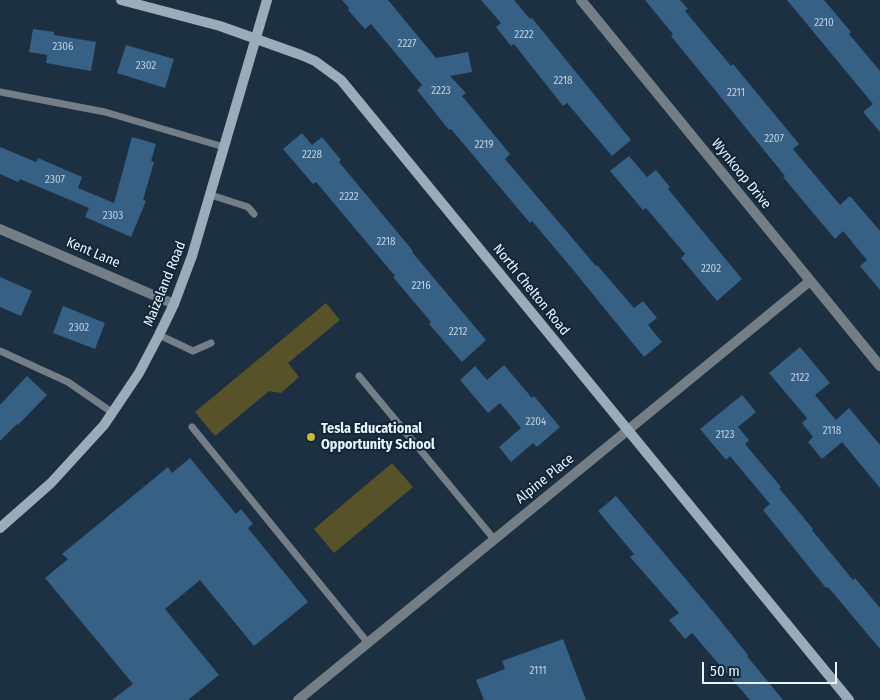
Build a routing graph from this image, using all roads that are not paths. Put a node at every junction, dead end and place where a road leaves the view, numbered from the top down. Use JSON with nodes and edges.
{"nodes":[{"id":1,"x":121,"y":0,"type":"edge"},
{"id":2,"x":267,"y":0,"type":"edge"},
{"id":3,"x":581,"y":0,"type":"edge"},
{"id":4,"x":255,"y":39,"type":"junction"},
{"id":5,"x":0,"y":92,"type":"edge"},
{"id":6,"x":224,"y":147,"type":"junction"},
{"id":7,"x":211,"y":195,"type":"junction"},
{"id":8,"x":254,"y":214,"type":"dead end"},
{"id":9,"x":0,"y":229,"type":"edge"},
{"id":10,"x":810,"y":281,"type":"junction"},
{"id":11,"x":174,"y":304,"type":"junction"},
{"id":12,"x":159,"y":335,"type":"junction"},
{"id":13,"x":211,"y":343,"type":"dead end"},
{"id":14,"x":0,"y":351,"type":"edge"},
{"id":15,"x":880,"y":366,"type":"edge"},
{"id":16,"x":359,"y":376,"type":"dead end"},
{"id":17,"x":113,"y":413,"type":"junction"},
{"id":18,"x":192,"y":427,"type":"dead end"},
{"id":19,"x":628,"y":430,"type":"junction"},
{"id":20,"x":0,"y":528,"type":"edge"},
{"id":21,"x":494,"y":539,"type":"junction"},
{"id":22,"x":368,"y":643,"type":"junction"},
{"id":23,"x":298,"y":700,"type":"edge"},
{"id":24,"x":849,"y":700,"type":"edge"}],
"edges":[{"from":1,"to":4,"type":"main road","name":"North Chelton Road"},
{"from":2,"to":4,"type":"main road","name":"Maizeland Road"},
{"from":3,"to":10,"type":"street","name":"Wynkoop Drive"},
{"from":4,"to":6,"type":"main road","name":"Maizeland Road"},
{"from":4,"to":19,"type":"main road","name":"North Chelton Road"},
{"from":5,"to":6,"type":"lane"},
{"from":6,"to":7,"type":"main road","name":"Maizeland Road"},
{"from":7,"to":8,"type":"lane"},
{"from":7,"to":11,"type":"main road","name":"Maizeland Road"},
{"from":9,"to":11,"type":"street","name":"Kent Lane"},
{"from":10,"to":15,"type":"street","name":"Wynkoop Drive"},
{"from":10,"to":19,"type":"street","name":"Alpine Place"},
{"from":11,"to":12,"type":"main road","name":"Maizeland Road"},
{"from":12,"to":13,"type":"lane"},
{"from":12,"to":17,"type":"main road","name":"Maizeland Road"},
{"from":14,"to":17,"type":"lane"},
{"from":16,"to":21,"type":"lane"},
{"from":17,"to":20,"type":"main road","name":"Maizeland Road"},
{"from":18,"to":22,"type":"lane"},
{"from":19,"to":21,"type":"street","name":"Alpine Place"},
{"from":19,"to":24,"type":"main road","name":"North Chelton Road"},
{"from":21,"to":22,"type":"street","name":"Alpine Place"},
{"from":22,"to":23,"type":"street","name":"Alpine Place"}]}
